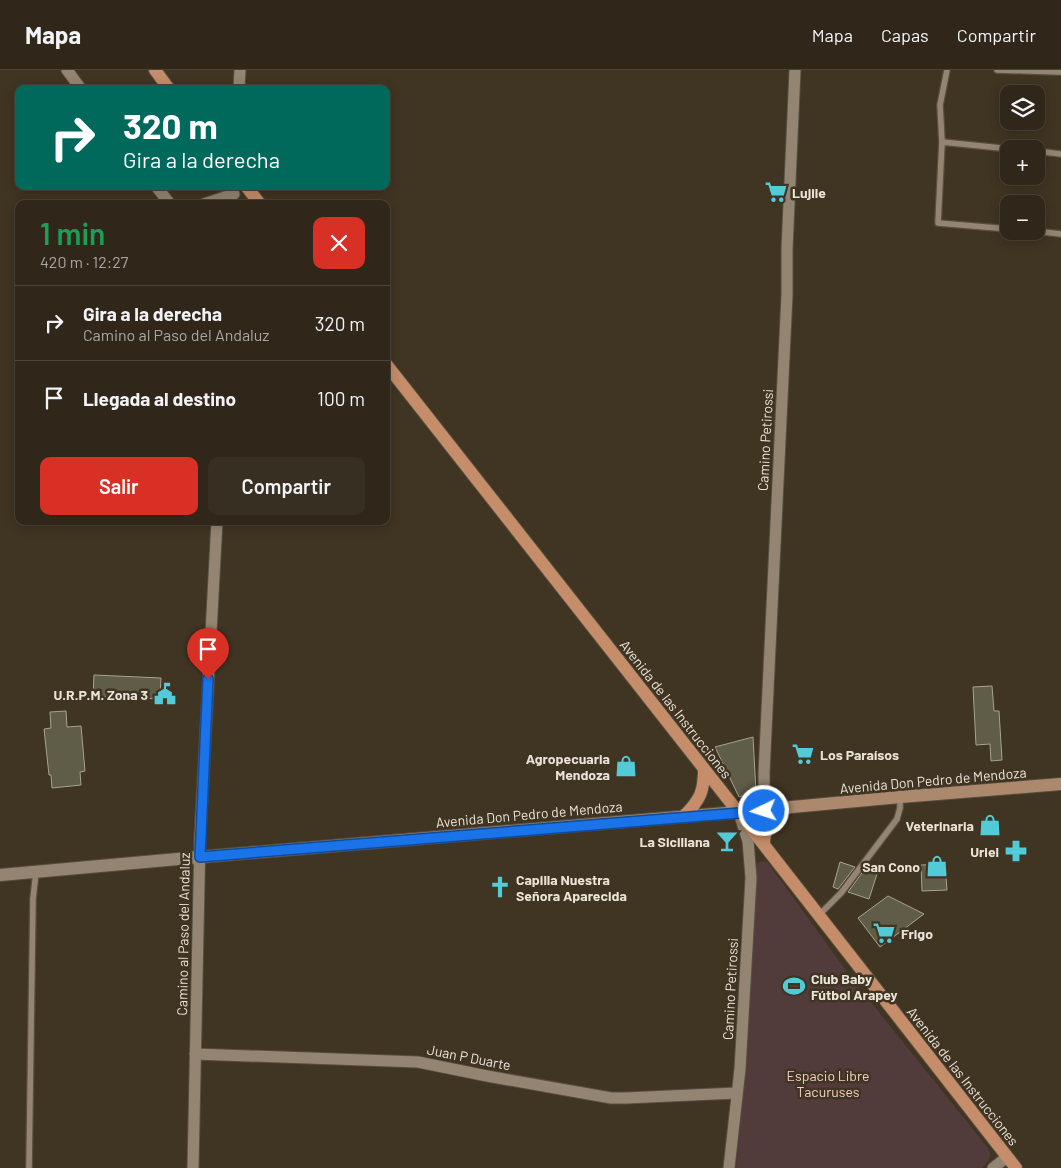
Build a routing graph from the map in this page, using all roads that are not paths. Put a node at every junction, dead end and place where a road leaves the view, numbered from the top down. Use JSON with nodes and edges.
{"nodes":[{"id":1,"x":67,"y":70,"type":"edge"},
{"id":2,"x":155,"y":70,"type":"edge"},
{"id":3,"x":240,"y":70,"type":"edge"},
{"id":4,"x":795,"y":70,"type":"edge"},
{"id":5,"x":947,"y":70,"type":"edge"},
{"id":6,"x":997,"y":70,"type":"edge"},
{"id":7,"x":1061,"y":72,"type":"edge"},
{"id":8,"x":77,"y":85,"type":"edge"},
{"id":9,"x":166,"y":85,"type":"edge"},
{"id":10,"x":239,"y":85,"type":"edge"},
{"id":11,"x":942,"y":142,"type":"junction"},
{"id":12,"x":1000,"y":148,"type":"edge"},
{"id":13,"x":1045,"y":152,"type":"edge"},
{"id":14,"x":1061,"y":154,"type":"edge"},
{"id":15,"x":159,"y":190,"type":"edge"},
{"id":16,"x":249,"y":190,"type":"edge"},
{"id":17,"x":234,"y":195,"type":"edge"},
{"id":18,"x":167,"y":200,"type":"edge"},
{"id":19,"x":217,"y":200,"type":"edge"},
{"id":20,"x":257,"y":200,"type":"edge"},
{"id":21,"x":1000,"y":228,"type":"edge"},
{"id":22,"x":1045,"y":232,"type":"edge"},
{"id":23,"x":1061,"y":234,"type":"edge"},
{"id":24,"x":390,"y":369,"type":"edge"},
{"id":25,"x":217,"y":525,"type":"edge"},
{"id":26,"x":704,"y":769,"type":"junction"},
{"id":27,"x":1061,"y":784,"type":"edge"},
{"id":28,"x":900,"y":797,"type":"junction"},
{"id":29,"x":782,"y":809,"type":"junction"},
{"id":30,"x":764,"y":811,"type":"junction"},
{"id":31,"x":738,"y":812,"type":"junction"},
{"id":32,"x":684,"y":816,"type":"junction"},
{"id":33,"x":764,"y":845,"type":"junction"},
{"id":34,"x":200,"y":857,"type":"junction"},
{"id":35,"x":36,"y":872,"type":"junction"},
{"id":36,"x":0,"y":875,"type":"edge"},
{"id":37,"x":819,"y":915,"type":"junction"},
{"id":38,"x":195,"y":1054,"type":"junction"},
{"id":39,"x":736,"y":1093,"type":"junction"},
{"id":40,"x":1007,"y":1157,"type":"junction"},
{"id":41,"x":29,"y":1168,"type":"edge"},
{"id":42,"x":193,"y":1168,"type":"edge"},
{"id":43,"x":729,"y":1168,"type":"edge"},
{"id":44,"x":992,"y":1168,"type":"edge"},
{"id":45,"x":1016,"y":1168,"type":"edge"}],
"edges":[{"from":1,"to":8,"type":"street"},
{"from":2,"to":9,"type":"main road"},
{"from":3,"to":10,"type":"street"},
{"from":4,"to":30,"type":"street","name":"Camino Petirossi"},
{"from":5,"to":11,"type":"lane"},
{"from":6,"to":7,"type":"lane"},
{"from":11,"to":12,"type":"lane"},
{"from":11,"to":21,"type":"lane"},
{"from":13,"to":14,"type":"lane"},
{"from":15,"to":18,"type":"street"},
{"from":16,"to":20,"type":"main road"},
{"from":17,"to":19,"type":"street"},
{"from":22,"to":23,"type":"lane"},
{"from":24,"to":26,"type":"main road","name":"Avenida de las Instrucciones"},
{"from":25,"to":34,"type":"street","name":"Camino al Paso del Andaluz"},
{"from":26,"to":31,"type":"main road","name":"Avenida de las Instrucciones"},
{"from":26,"to":32,"type":"main road"},
{"from":27,"to":28,"type":"main road","name":"Avenida Don Pedro de Mendoza"},
{"from":28,"to":29,"type":"main road","name":"Avenida Don Pedro de Mendoza"},
{"from":28,"to":37,"type":"lane"},
{"from":29,"to":30,"type":"main road","name":"Avenida Don Pedro de Mendoza"},
{"from":29,"to":33,"type":"main road"},
{"from":30,"to":31,"type":"main road","name":"Avenida Don Pedro de Mendoza"},
{"from":31,"to":32,"type":"street","name":"Avenida Don Pedro de Mendoza"},
{"from":31,"to":33,"type":"main road","name":"Avenida de las Instrucciones"},
{"from":31,"to":39,"type":"street","name":"Camino Petirossi"},
{"from":32,"to":34,"type":"street","name":"Avenida Don Pedro de Mendoza"},
{"from":33,"to":37,"type":"main road","name":"Avenida de las Instrucciones"},
{"from":34,"to":35,"type":"street","name":"Avenida Don Pedro de Mendoza"},
{"from":34,"to":38,"type":"street","name":"Camino al Paso del Andaluz"},
{"from":35,"to":36,"type":"street","name":"Avenida Don Pedro de Mendoza"},
{"from":35,"to":41,"type":"lane"},
{"from":37,"to":40,"type":"main road","name":"Avenida de las Instrucciones"},
{"from":38,"to":39,"type":"street","name":"Juan P Duarte"},
{"from":38,"to":42,"type":"street","name":"Camino al Paso del Andaluz"},
{"from":39,"to":43,"type":"street","name":"Camino Petirossi"},
{"from":40,"to":44,"type":"street"},
{"from":40,"to":45,"type":"main road","name":"Avenida de las Instrucciones"}]}
